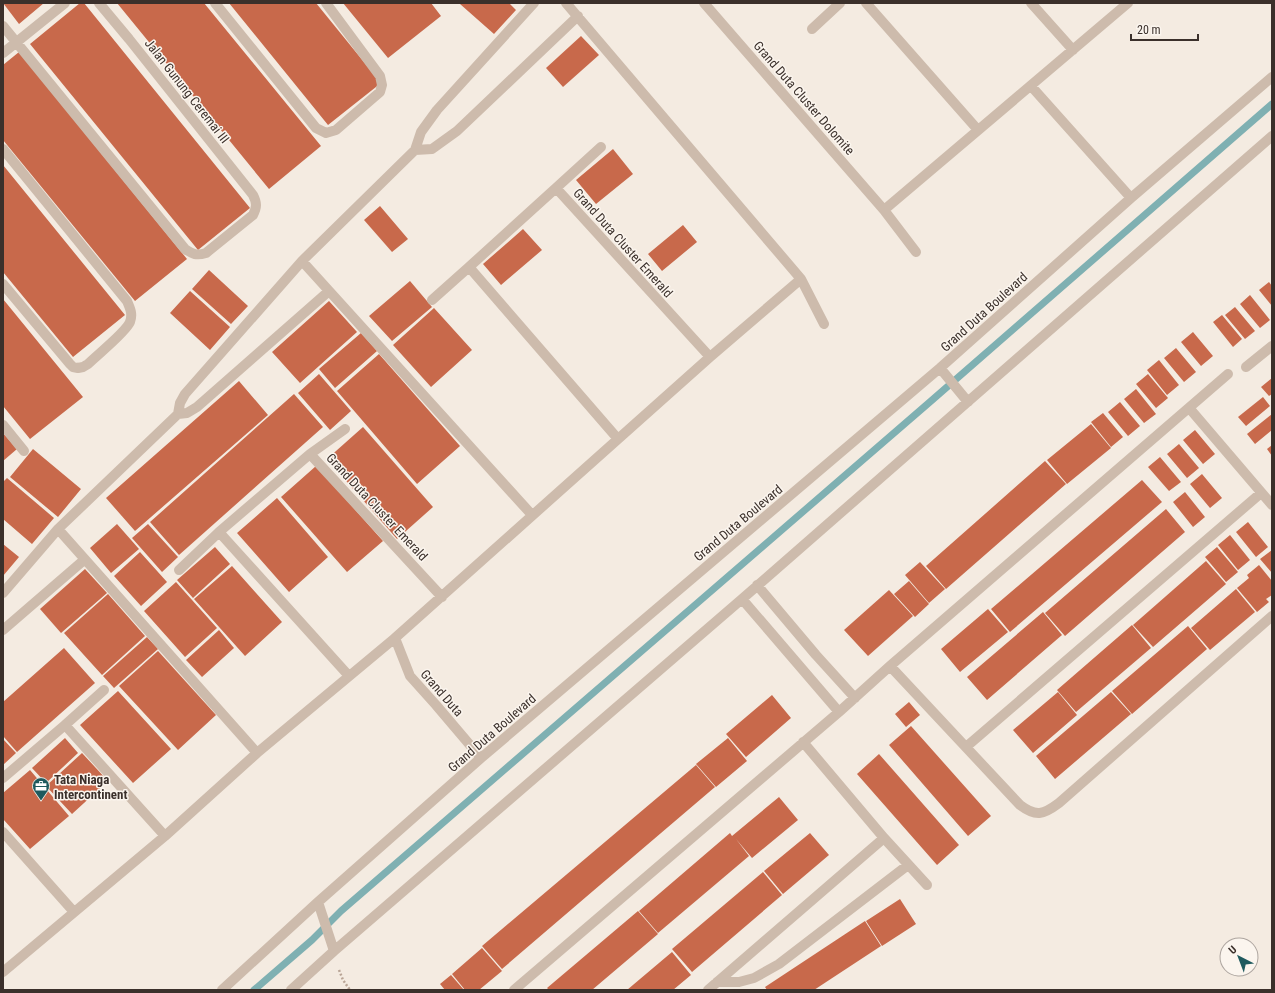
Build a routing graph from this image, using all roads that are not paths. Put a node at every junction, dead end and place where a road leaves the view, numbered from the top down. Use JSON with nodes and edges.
{"nodes":[{"id":1,"x":65,"y":3,"type":"edge"},
{"id":2,"x":99,"y":3,"type":"edge"},
{"id":3,"x":214,"y":3,"type":"edge"},
{"id":4,"x":326,"y":3,"type":"edge"},
{"id":5,"x":534,"y":3,"type":"edge"},
{"id":6,"x":566,"y":3,"type":"edge"},
{"id":7,"x":704,"y":3,"type":"edge"},
{"id":8,"x":840,"y":3,"type":"edge"},
{"id":9,"x":866,"y":3,"type":"edge"},
{"id":10,"x":1031,"y":3,"type":"edge"},
{"id":11,"x":1128,"y":3,"type":"edge"},
{"id":12,"x":578,"y":16,"type":"junction"},
{"id":13,"x":3,"y":26,"type":"edge"},
{"id":14,"x":812,"y":29,"type":"dead end"},
{"id":15,"x":16,"y":42,"type":"junction"},
{"id":16,"x":1073,"y":50,"type":"junction"},
{"id":17,"x":3,"y":53,"type":"edge"},
{"id":18,"x":1272,"y":77,"type":"edge"},
{"id":19,"x":1031,"y":86,"type":"junction"},
{"id":20,"x":978,"y":130,"type":"junction"},
{"id":21,"x":1272,"y":136,"type":"edge"},
{"id":22,"x":601,"y":147,"type":"dead end"},
{"id":23,"x":3,"y":150,"type":"edge"},
{"id":24,"x":415,"y":150,"type":"junction"},
{"id":25,"x":556,"y":188,"type":"junction"},
{"id":26,"x":1131,"y":198,"type":"junction"},
{"id":27,"x":884,"y":210,"type":"junction"},
{"id":28,"x":916,"y":252,"type":"dead end"},
{"id":29,"x":302,"y":261,"type":"junction"},
{"id":30,"x":469,"y":267,"type":"junction"},
{"id":31,"x":801,"y":279,"type":"junction"},
{"id":32,"x":3,"y":284,"type":"edge"},
{"id":33,"x":329,"y":291,"type":"junction"},
{"id":34,"x":432,"y":300,"type":"dead end"},
{"id":35,"x":824,"y":324,"type":"dead end"},
{"id":36,"x":1272,"y":346,"type":"edge"},
{"id":37,"x":710,"y":357,"type":"junction"},
{"id":38,"x":940,"y":368,"type":"junction"},
{"id":39,"x":1246,"y":368,"type":"dead end"},
{"id":40,"x":1228,"y":374,"type":"dead end"},
{"id":41,"x":968,"y":402,"type":"junction"},
{"id":42,"x":1190,"y":409,"type":"junction"},
{"id":43,"x":178,"y":414,"type":"junction"},
{"id":44,"x":3,"y":425,"type":"edge"},
{"id":45,"x":346,"y":429,"type":"dead end"},
{"id":46,"x":618,"y":439,"type":"junction"},
{"id":47,"x":24,"y":451,"type":"dead end"},
{"id":48,"x":310,"y":454,"type":"junction"},
{"id":49,"x":1261,"y":493,"type":"junction"},
{"id":50,"x":1272,"y":505,"type":"edge"},
{"id":51,"x":532,"y":515,"type":"junction"},
{"id":52,"x":58,"y":529,"type":"junction"},
{"id":53,"x":219,"y":532,"type":"junction"},
{"id":54,"x":84,"y":560,"type":"junction"},
{"id":55,"x":179,"y":570,"type":"dead end"},
{"id":56,"x":757,"y":585,"type":"junction"},
{"id":57,"x":3,"y":593,"type":"edge"},
{"id":58,"x":442,"y":597,"type":"junction"},
{"id":59,"x":742,"y":599,"type":"junction"},
{"id":60,"x":1272,"y":616,"type":"edge"},
{"id":61,"x":3,"y":630,"type":"edge"},
{"id":62,"x":395,"y":638,"type":"junction"},
{"id":63,"x":890,"y":666,"type":"junction"},
{"id":64,"x":349,"y":676,"type":"junction"},
{"id":65,"x":104,"y":690,"type":"dead end"},
{"id":66,"x":855,"y":698,"type":"junction"},
{"id":67,"x":839,"y":712,"type":"junction"},
{"id":68,"x":65,"y":725,"type":"junction"},
{"id":69,"x":803,"y":742,"type":"junction"},
{"id":70,"x":966,"y":746,"type":"junction"},
{"id":71,"x":257,"y":753,"type":"junction"},
{"id":72,"x":481,"y":758,"type":"junction"},
{"id":73,"x":3,"y":778,"type":"edge"},
{"id":74,"x":3,"y":832,"type":"edge"},
{"id":75,"x":165,"y":836,"type":"junction"},
{"id":76,"x":884,"y":838,"type":"junction"},
{"id":77,"x":908,"y":865,"type":"junction"},
{"id":78,"x":927,"y":885,"type":"dead end"},
{"id":79,"x":318,"y":902,"type":"junction"},
{"id":80,"x":74,"y":912,"type":"junction"},
{"id":81,"x":334,"y":952,"type":"junction"},
{"id":82,"x":3,"y":972,"type":"edge"},
{"id":83,"x":717,"y":982,"type":"junction"},
{"id":84,"x":222,"y":990,"type":"edge"},
{"id":85,"x":291,"y":990,"type":"edge"},
{"id":86,"x":514,"y":990,"type":"edge"},
{"id":87,"x":708,"y":990,"type":"edge"}],
"edges":[{"from":1,"to":15,"type":"street"},
{"from":2,"to":15,"type":"street","name":"Jalan Gunung Ceremai III"},
{"from":3,"to":4,"type":"street"},
{"from":5,"to":24,"type":"street"},
{"from":6,"to":12,"type":"street"},
{"from":7,"to":27,"type":"street","name":"Grand Duta Cluster Dolomite"},
{"from":8,"to":14,"type":"street"},
{"from":9,"to":20,"type":"street"},
{"from":10,"to":16,"type":"street"},
{"from":11,"to":16,"type":"street"},
{"from":12,"to":24,"type":"street"},
{"from":12,"to":31,"type":"street"},
{"from":13,"to":15,"type":"street"},
{"from":15,"to":17,"type":"street"},
{"from":16,"to":19,"type":"street"},
{"from":18,"to":26,"type":"street","name":"Grand Duta Boulevard"},
{"from":19,"to":20,"type":"street"},
{"from":19,"to":26,"type":"street"},
{"from":20,"to":27,"type":"street"},
{"from":21,"to":41,"type":"street"},
{"from":22,"to":25,"type":"street"},
{"from":23,"to":32,"type":"street"},
{"from":24,"to":29,"type":"street"},
{"from":25,"to":30,"type":"street","name":"Grand Duta Cluster Emerald"},
{"from":25,"to":37,"type":"street","name":"Grand Duta Cluster Emerald"},
{"from":26,"to":38,"type":"street","name":"Grand Duta Boulevard"},
{"from":27,"to":28,"type":"street","name":"Grand Duta Cluster Dolomite"},
{"from":29,"to":33,"type":"street"},
{"from":29,"to":43,"type":"street"},
{"from":30,"to":34,"type":"street","name":"Grand Duta Cluster Emerald"},
{"from":30,"to":46,"type":"street"},
{"from":31,"to":35,"type":"street"},
{"from":31,"to":37,"type":"street"},
{"from":33,"to":43,"type":"street"},
{"from":33,"to":51,"type":"street"},
{"from":36,"to":39,"type":"street"},
{"from":37,"to":46,"type":"street"},
{"from":38,"to":41,"type":"street"},
{"from":38,"to":72,"type":"street","name":"Grand Duta Boulevard"},
{"from":40,"to":42,"type":"street"},
{"from":41,"to":56,"type":"street"},
{"from":42,"to":49,"type":"street"},
{"from":42,"to":63,"type":"street"},
{"from":43,"to":52,"type":"street"},
{"from":44,"to":47,"type":"street"},
{"from":45,"to":48,"type":"street"},
{"from":46,"to":51,"type":"street"},
{"from":48,"to":53,"type":"street","name":"Grand Duta Cluster Emerald"},
{"from":48,"to":58,"type":"street","name":"Grand Duta Cluster Emerald"},
{"from":49,"to":50,"type":"street"},
{"from":49,"to":70,"type":"street"},
{"from":51,"to":58,"type":"street"},
{"from":52,"to":54,"type":"street"},
{"from":52,"to":57,"type":"street"},
{"from":53,"to":55,"type":"street","name":"Grand Duta Cluster Emerald"},
{"from":53,"to":64,"type":"street"},
{"from":54,"to":61,"type":"street"},
{"from":54,"to":71,"type":"street"},
{"from":56,"to":59,"type":"street"},
{"from":56,"to":66,"type":"street"},
{"from":58,"to":62,"type":"street"},
{"from":59,"to":67,"type":"street"},
{"from":59,"to":81,"type":"street"},
{"from":60,"to":70,"type":"street"},
{"from":62,"to":64,"type":"street"},
{"from":62,"to":72,"type":"street","name":"Grand Duta"},
{"from":63,"to":66,"type":"street"},
{"from":63,"to":70,"type":"street"},
{"from":64,"to":71,"type":"street"},
{"from":65,"to":68,"type":"street"},
{"from":66,"to":67,"type":"street"},
{"from":67,"to":69,"type":"street"},
{"from":68,"to":73,"type":"street"},
{"from":68,"to":75,"type":"street"},
{"from":69,"to":76,"type":"street"},
{"from":69,"to":86,"type":"street"},
{"from":71,"to":75,"type":"street"},
{"from":72,"to":79,"type":"street","name":"Grand Duta Boulevard"},
{"from":74,"to":80,"type":"street"},
{"from":75,"to":80,"type":"street"},
{"from":76,"to":77,"type":"street"},
{"from":76,"to":83,"type":"street"},
{"from":77,"to":78,"type":"street"},
{"from":77,"to":83,"type":"street"},
{"from":79,"to":81,"type":"street"},
{"from":79,"to":84,"type":"street","name":"Grand Duta Boulevard"},
{"from":80,"to":82,"type":"street"},
{"from":81,"to":85,"type":"street"},
{"from":83,"to":87,"type":"street"}]}
